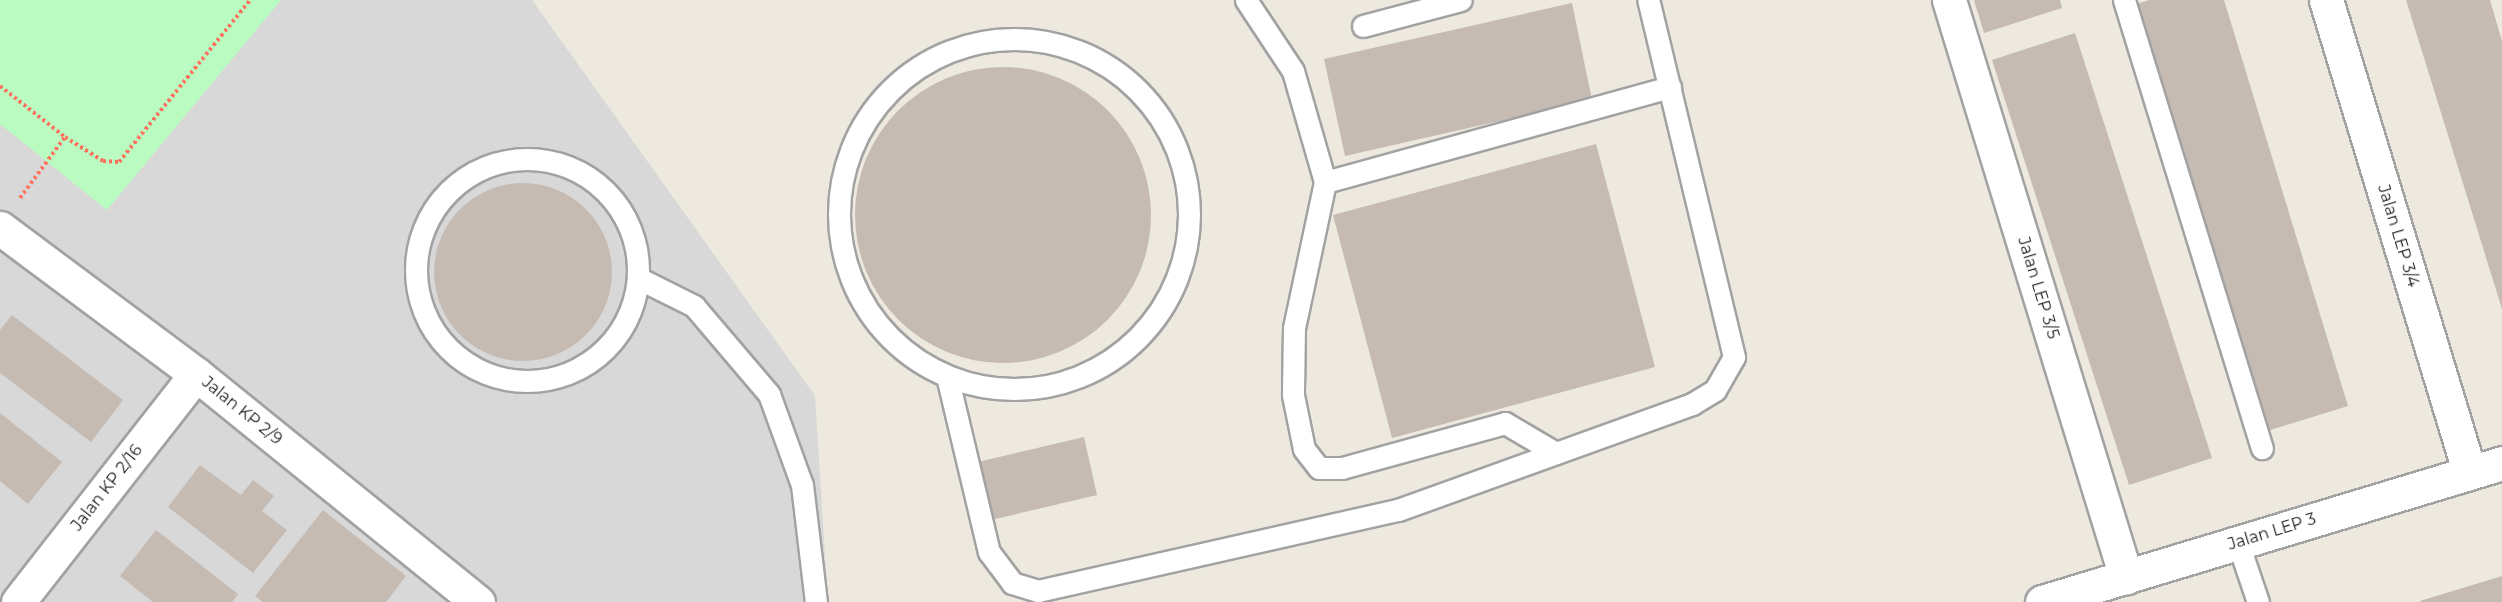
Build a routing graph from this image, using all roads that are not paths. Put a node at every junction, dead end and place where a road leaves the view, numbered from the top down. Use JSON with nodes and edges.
{"nodes":[{"id":1,"x":1246,"y":0,"type":"edge"},
{"id":2,"x":1461,"y":0,"type":"edge"},
{"id":3,"x":1648,"y":0,"type":"edge"},
{"id":4,"x":1949,"y":0,"type":"edge"},
{"id":5,"x":2124,"y":0,"type":"edge"},
{"id":6,"x":2326,"y":0,"type":"edge"},
{"id":7,"x":1363,"y":26,"type":"dead end"},
{"id":8,"x":1670,"y":87,"type":"junction"},
{"id":9,"x":1325,"y":182,"type":"junction"},
{"id":10,"x":7,"y":218,"type":"edge"},
{"id":11,"x":638,"y":278,"type":"junction"},
{"id":12,"x":196,"y":374,"type":"junction"},
{"id":13,"x":947,"y":376,"type":"junction"},
{"id":14,"x":2262,"y":448,"type":"dead end"},
{"id":15,"x":1556,"y":453,"type":"junction"},
{"id":16,"x":2502,"y":463,"type":"edge"},
{"id":17,"x":2470,"y":472,"type":"junction"},
{"id":18,"x":2238,"y":543,"type":"junction"},
{"id":19,"x":2126,"y":577,"type":"junction"},
{"id":20,"x":18,"y":602,"type":"edge"},
{"id":21,"x":478,"y":602,"type":"edge"},
{"id":22,"x":816,"y":602,"type":"edge"},
{"id":23,"x":2042,"y":602,"type":"edge"},
{"id":24,"x":2258,"y":602,"type":"edge"}],
"edges":[{"from":1,"to":9,"type":"lane"},
{"from":2,"to":7,"type":"lane"},
{"from":3,"to":8,"type":"lane"},
{"from":4,"to":19,"type":"street","name":"Jalan LEP 3/5"},
{"from":5,"to":14,"type":"lane"},
{"from":6,"to":17,"type":"street","name":"Jalan LEP 3/4"},
{"from":8,"to":9,"type":"lane"},
{"from":8,"to":15,"type":"lane"},
{"from":9,"to":15,"type":"lane"},
{"from":10,"to":12,"type":"street","name":"Jalan KP 2/9"},
{"from":11,"to":11,"type":"lane"},
{"from":11,"to":22,"type":"lane"},
{"from":12,"to":20,"type":"street","name":"Jalan KP 2/16"},
{"from":12,"to":21,"type":"street","name":"Jalan KP 2/9"},
{"from":13,"to":13,"type":"lane"},
{"from":13,"to":15,"type":"lane"},
{"from":16,"to":17,"type":"street","name":"Jalan LEP 3"},
{"from":17,"to":18,"type":"street","name":"Jalan LEP 3"},
{"from":18,"to":19,"type":"street","name":"Jalan LEP 3"},
{"from":18,"to":24,"type":"lane"},
{"from":19,"to":23,"type":"street","name":"Jalan LEP 3"}]}
